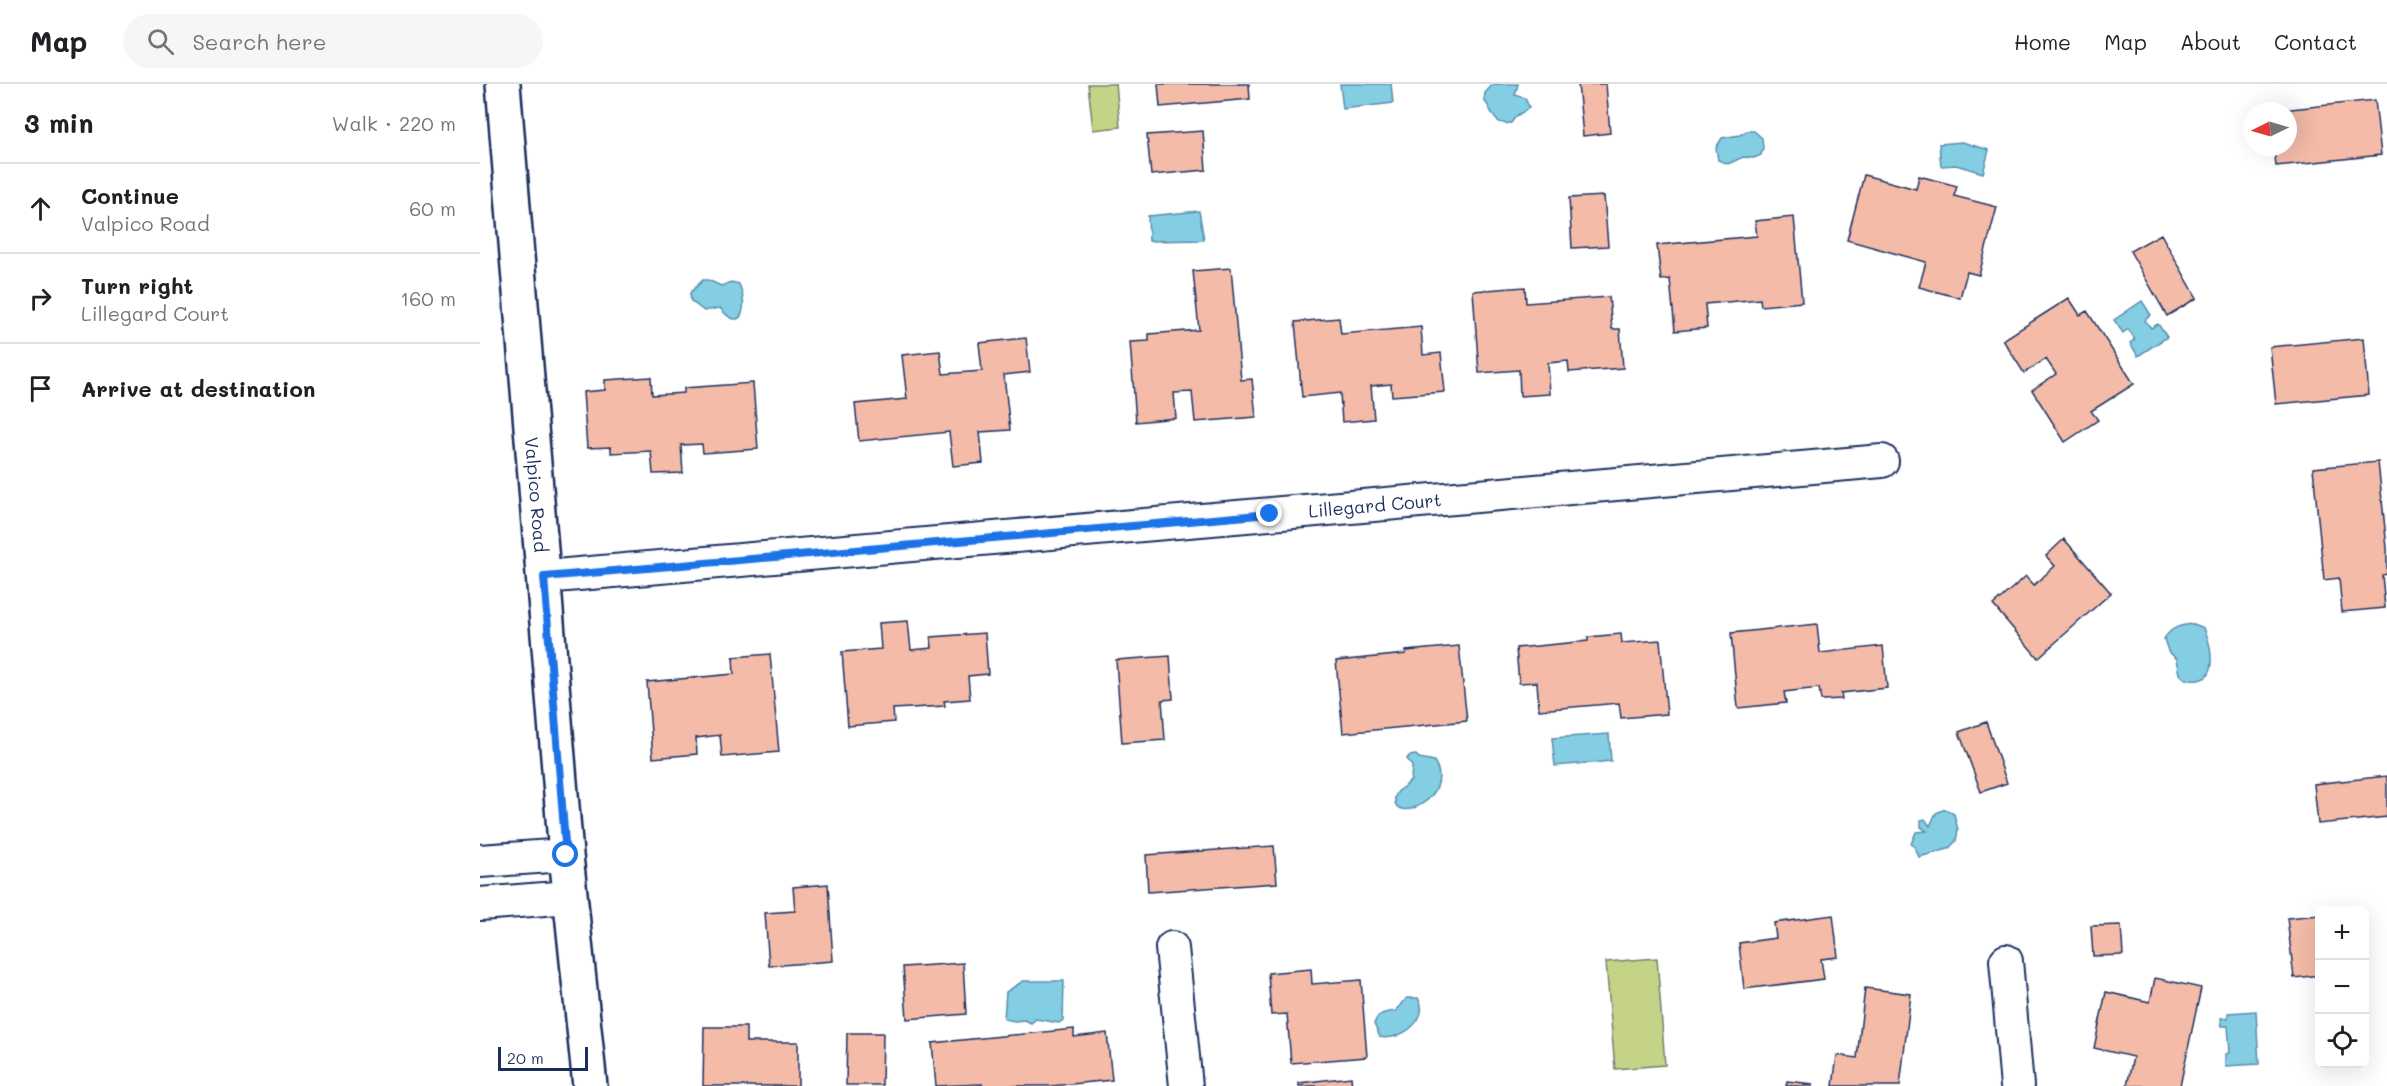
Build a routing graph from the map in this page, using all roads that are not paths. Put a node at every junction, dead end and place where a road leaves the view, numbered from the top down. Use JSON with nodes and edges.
{"nodes":[{"id":1,"x":503,"y":84,"type":"edge"},
{"id":2,"x":1882,"y":461,"type":"dead end"},
{"id":3,"x":544,"y":577,"type":"junction"},
{"id":4,"x":566,"y":855,"type":"junction"},
{"id":5,"x":480,"y":861,"type":"edge"},
{"id":6,"x":570,"y":897,"type":"junction"},
{"id":7,"x":480,"y":904,"type":"edge"},
{"id":8,"x":1172,"y":948,"type":"dead end"},
{"id":9,"x":2006,"y":961,"type":"dead end"},
{"id":10,"x":590,"y":1086,"type":"edge"},
{"id":11,"x":1186,"y":1086,"type":"edge"},
{"id":12,"x":2017,"y":1086,"type":"edge"}],
"edges":[{"from":1,"to":3,"type":"street","name":"Valpico Road"},
{"from":2,"to":3,"type":"street","name":"Lillegard Court"},
{"from":3,"to":4,"type":"street","name":"Valpico Road"},
{"from":4,"to":5,"type":"street"},
{"from":4,"to":6,"type":"street","name":"Valpico Road"},
{"from":6,"to":7,"type":"street"},
{"from":6,"to":10,"type":"street","name":"Valpico Road"},
{"from":8,"to":11,"type":"street"},
{"from":9,"to":12,"type":"street"}]}
